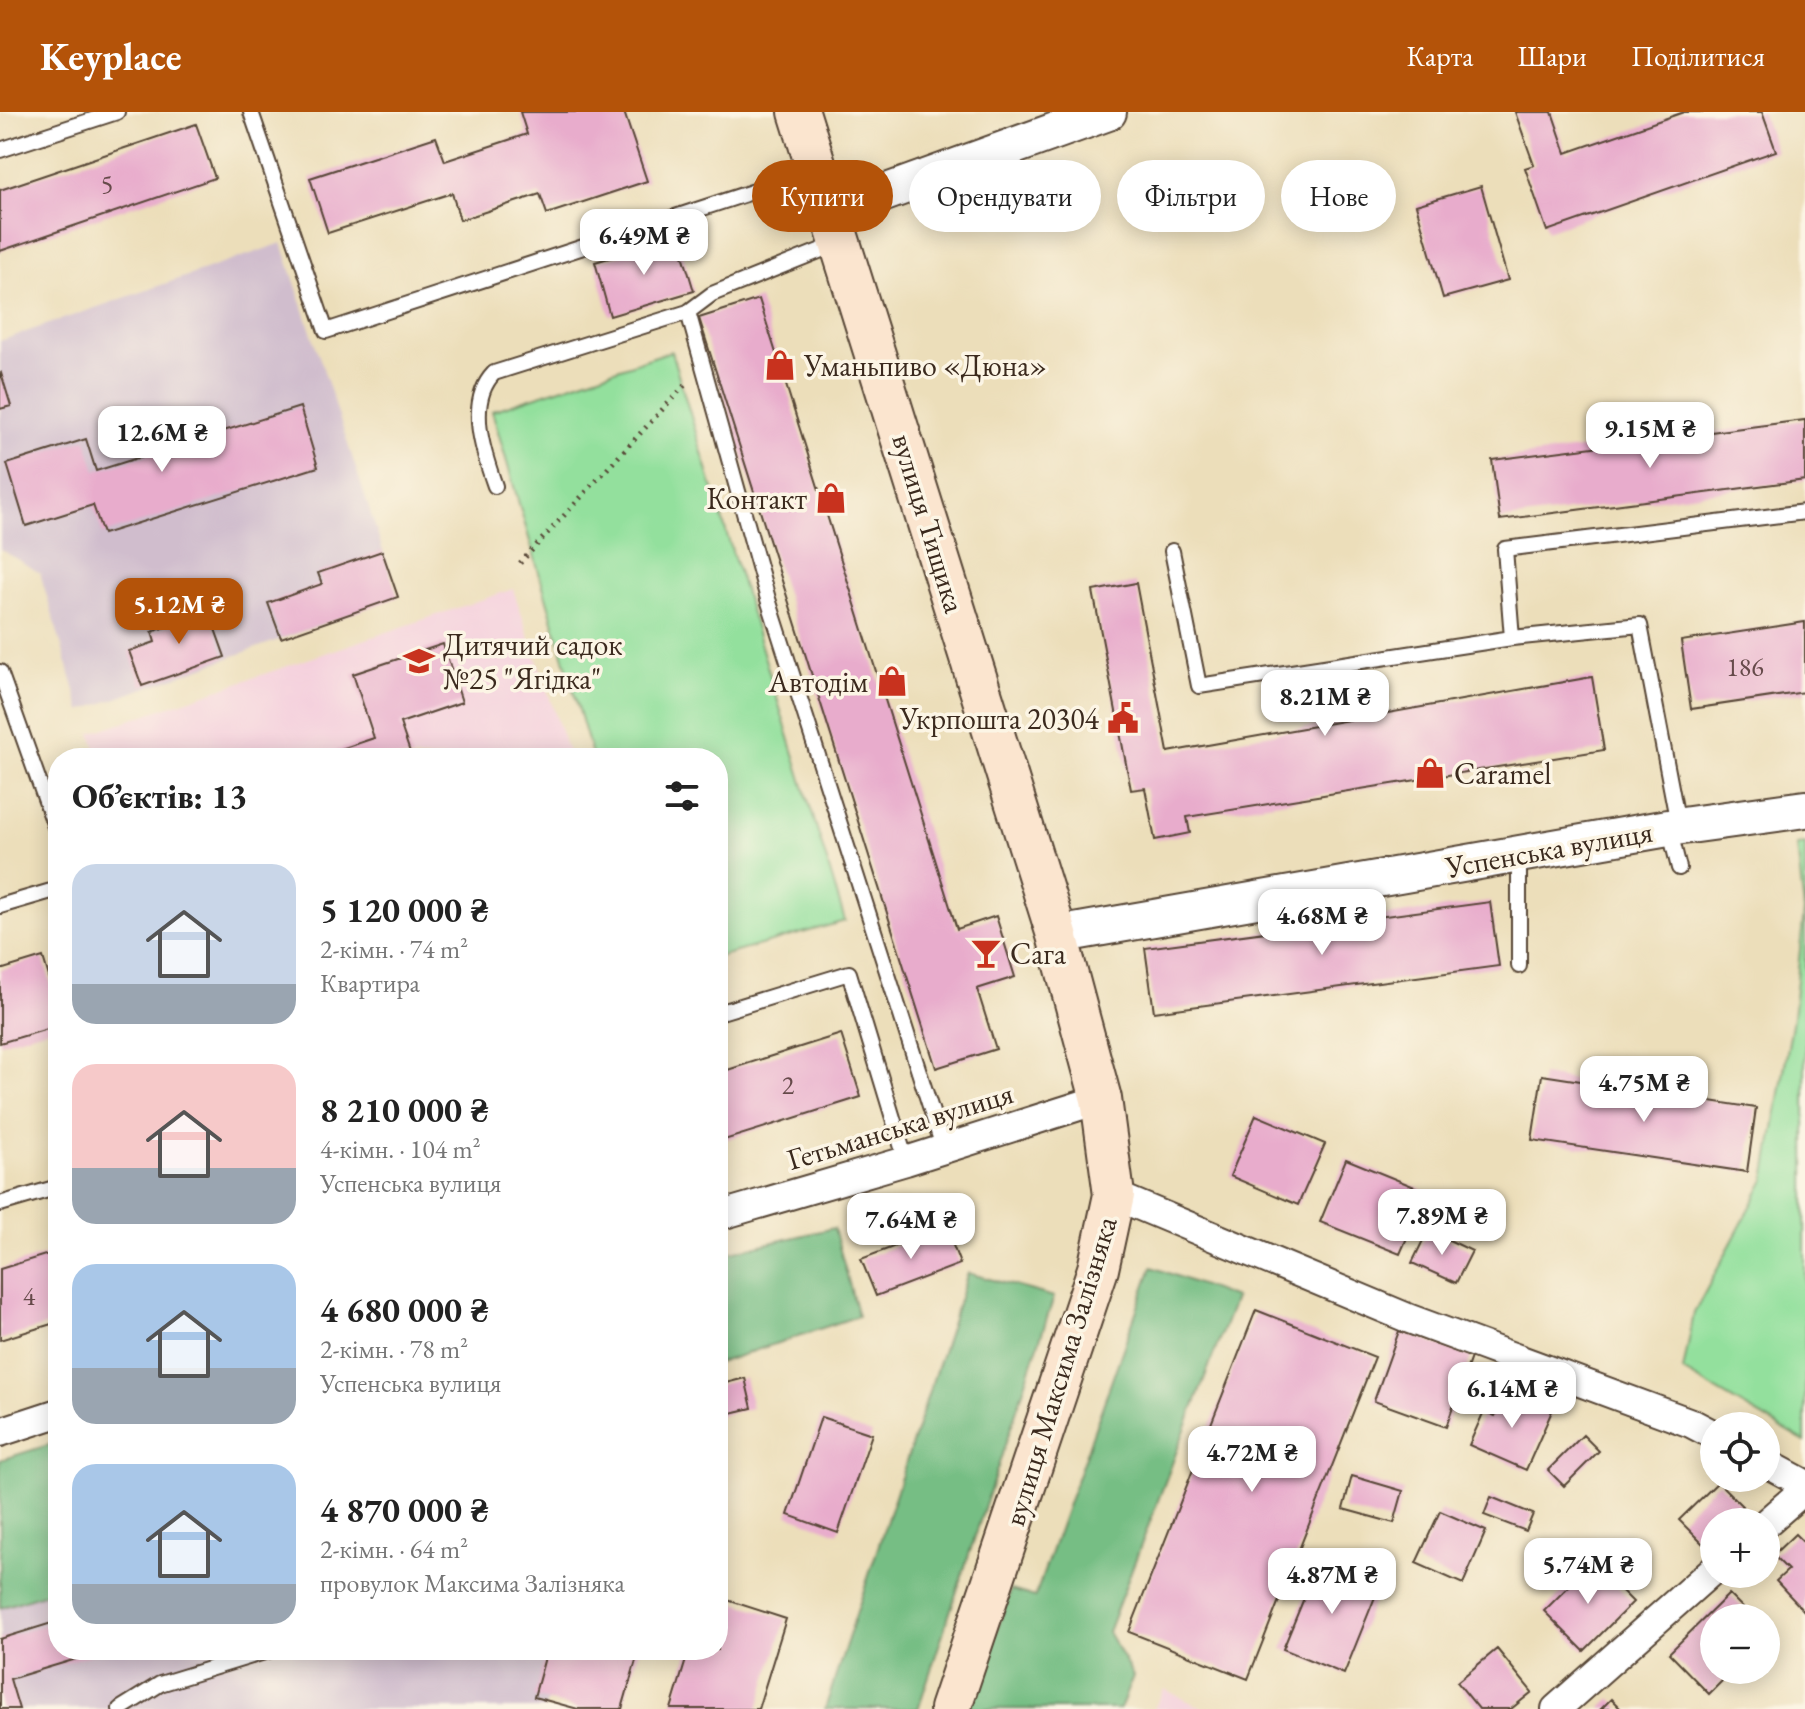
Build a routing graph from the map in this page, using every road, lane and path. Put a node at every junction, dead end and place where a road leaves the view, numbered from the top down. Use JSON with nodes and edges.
{"nodes":[{"id":1,"x":117,"y":112,"type":"edge"},
{"id":2,"x":251,"y":112,"type":"edge"},
{"id":3,"x":799,"y":112,"type":"edge"},
{"id":4,"x":1108,"y":112,"type":"edge"},
{"id":5,"x":0,"y":150,"type":"edge"},
{"id":6,"x":816,"y":160,"type":"edge"},
{"id":7,"x":752,"y":192,"type":"edge"},
{"id":8,"x":893,"y":203,"type":"edge"},
{"id":9,"x":827,"y":232,"type":"edge"},
{"id":10,"x":838,"y":232,"type":"edge"},
{"id":11,"x":688,"y":312,"type":"junction"},
{"id":12,"x":686,"y":370,"type":"dead end"},
{"id":13,"x":495,"y":486,"type":"dead end"},
{"id":14,"x":1805,"y":512,"type":"edge"},
{"id":15,"x":1172,"y":551,"type":"dead end"},
{"id":16,"x":520,"y":563,"type":"dead end"},
{"id":17,"x":1512,"y":638,"type":"junction"},
{"id":18,"x":0,"y":672,"type":"edge"},
{"id":19,"x":48,"y":807,"type":"edge"},
{"id":20,"x":1805,"y":809,"type":"edge"},
{"id":21,"x":1673,"y":827,"type":"junction"},
{"id":22,"x":1519,"y":854,"type":"junction"},
{"id":23,"x":1679,"y":868,"type":"dead end"},
{"id":24,"x":48,"y":892,"type":"edge"},
{"id":25,"x":0,"y":906,"type":"edge"},
{"id":26,"x":1057,"y":935,"type":"junction"},
{"id":27,"x":1519,"y":966,"type":"dead end"},
{"id":28,"x":728,"y":1010,"type":"edge"},
{"id":29,"x":1101,"y":1099,"type":"junction"},
{"id":30,"x":944,"y":1150,"type":"junction"},
{"id":31,"x":906,"y":1161,"type":"junction"},
{"id":32,"x":48,"y":1190,"type":"edge"},
{"id":33,"x":1114,"y":1195,"type":"junction"},
{"id":34,"x":0,"y":1204,"type":"edge"},
{"id":35,"x":728,"y":1213,"type":"edge"},
{"id":36,"x":48,"y":1416,"type":"edge"},
{"id":37,"x":1700,"y":1428,"type":"edge"},
{"id":38,"x":0,"y":1432,"type":"edge"},
{"id":39,"x":1780,"y":1471,"type":"edge"},
{"id":40,"x":1805,"y":1486,"type":"edge"},
{"id":41,"x":1780,"y":1510,"type":"edge"},
{"id":42,"x":1700,"y":1581,"type":"edge"},
{"id":43,"x":238,"y":1660,"type":"edge"},
{"id":44,"x":127,"y":1707,"type":"edge"},
{"id":45,"x":950,"y":1709,"type":"edge"},
{"id":46,"x":1556,"y":1709,"type":"edge"}],
"edges":[{"from":1,"to":5,"type":"lane"},
{"from":2,"to":7,"type":"lane"},
{"from":3,"to":6,"type":"main road","name":"вулиця Тищика"},
{"from":4,"to":8,"type":"street"},
{"from":9,"to":11,"type":"lane"},
{"from":10,"to":26,"type":"main road","name":"вулиця Тищика"},
{"from":11,"to":13,"type":"lane"},
{"from":11,"to":30,"type":"lane"},
{"from":12,"to":16,"type":"path"},
{"from":14,"to":17,"type":"lane"},
{"from":15,"to":17,"type":"lane"},
{"from":17,"to":21,"type":"lane"},
{"from":18,"to":19,"type":"lane"},
{"from":20,"to":21,"type":"street","name":"Успенська вулиця"},
{"from":21,"to":22,"type":"street","name":"Успенська вулиця"},
{"from":21,"to":23,"type":"lane"},
{"from":22,"to":26,"type":"street","name":"Успенська вулиця"},
{"from":22,"to":27,"type":"lane"},
{"from":24,"to":25,"type":"lane"},
{"from":26,"to":29,"type":"main road","name":"вулиця Максима Залізняка"},
{"from":28,"to":31,"type":"lane"},
{"from":29,"to":30,"type":"street","name":"Гетьманська вулиця"},
{"from":29,"to":33,"type":"main road","name":"вулиця Максима Залізняка"},
{"from":30,"to":31,"type":"street","name":"Гетьманська вулиця"},
{"from":31,"to":35,"type":"street","name":"Гетьманська вулиця"},
{"from":32,"to":34,"type":"lane"},
{"from":33,"to":37,"type":"street"},
{"from":33,"to":45,"type":"main road","name":"вулиця Максима Залізняка"},
{"from":36,"to":38,"type":"street"},
{"from":39,"to":40,"type":"street"},
{"from":40,"to":41,"type":"street"},
{"from":42,"to":46,"type":"street"},
{"from":43,"to":44,"type":"lane"}]}
